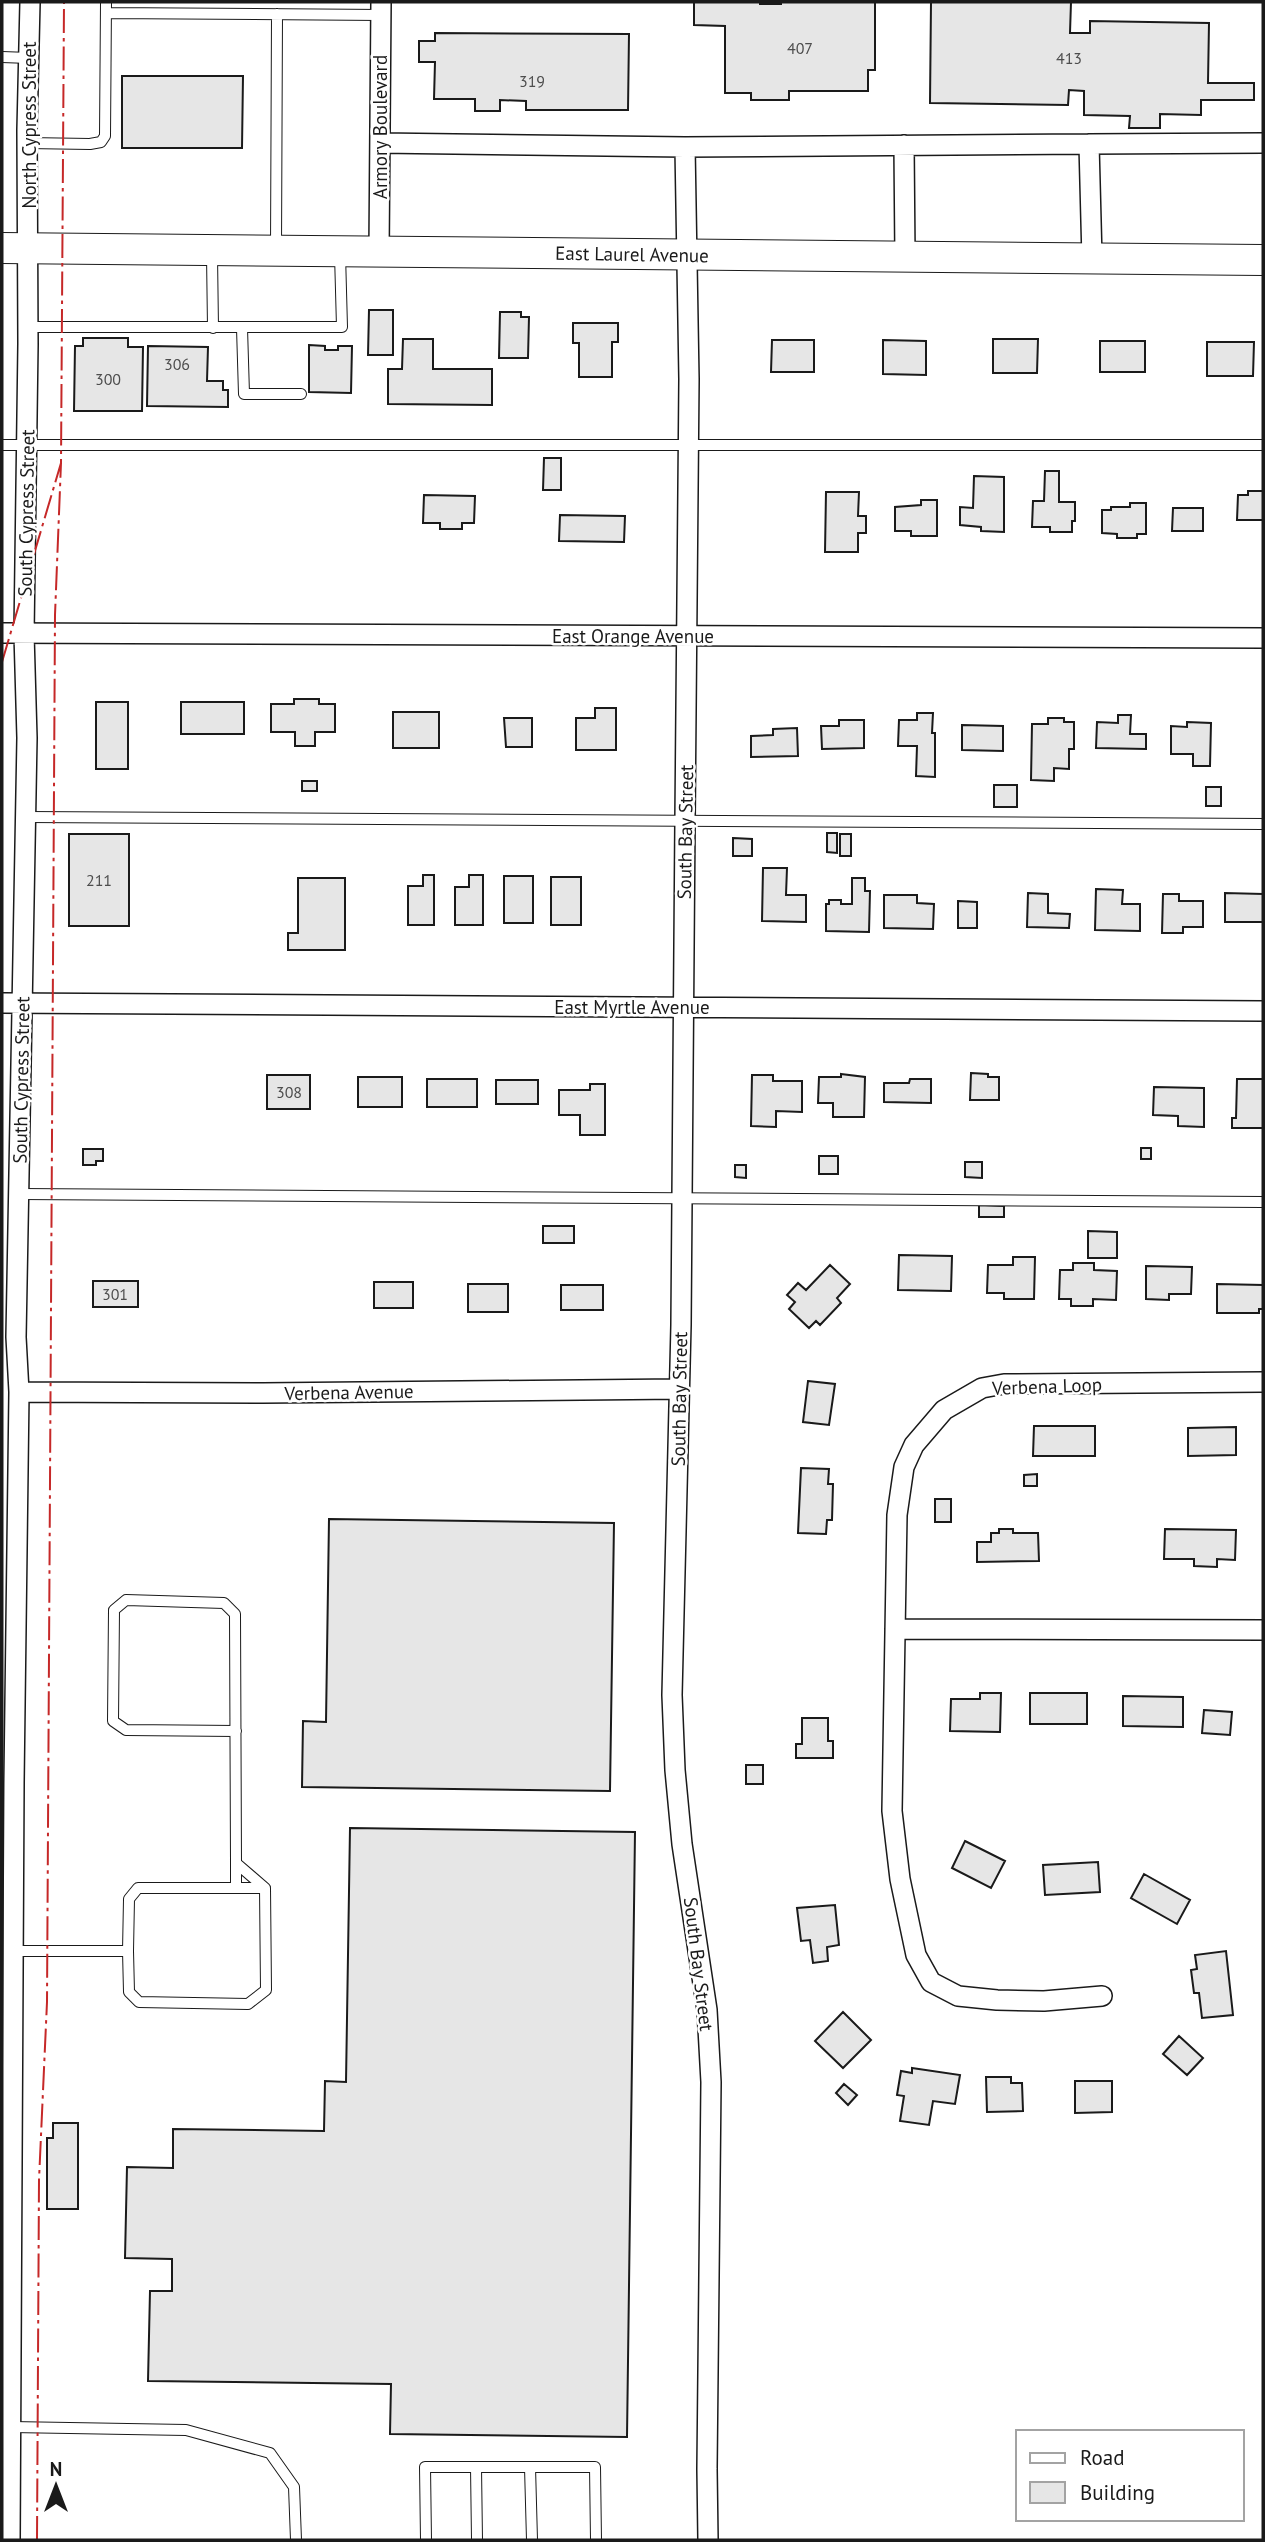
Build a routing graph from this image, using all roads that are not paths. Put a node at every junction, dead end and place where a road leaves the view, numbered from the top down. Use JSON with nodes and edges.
{"nodes":[{"id":1,"x":30,"y":2,"type":"edge"},
{"id":2,"x":106,"y":7,"type":"edge"},
{"id":3,"x":164,"y":7,"type":"edge"},
{"id":4,"x":381,"y":8,"type":"edge"},
{"id":5,"x":277,"y":14,"type":"junction"},
{"id":6,"x":2,"y":57,"type":"edge"},
{"id":7,"x":29,"y":58,"type":"junction"},
{"id":8,"x":27,"y":143,"type":"junction"},
{"id":9,"x":380,"y":143,"type":"junction"},
{"id":10,"x":1263,"y":143,"type":"edge"},
{"id":11,"x":1089,"y":144,"type":"junction"},
{"id":12,"x":904,"y":145,"type":"junction"},
{"id":13,"x":685,"y":147,"type":"junction"},
{"id":14,"x":15,"y":249,"type":"edge"},
{"id":15,"x":212,"y":250,"type":"junction"},
{"id":16,"x":276,"y":251,"type":"junction"},
{"id":17,"x":340,"y":251,"type":"junction"},
{"id":18,"x":379,"y":252,"type":"junction"},
{"id":19,"x":686,"y":255,"type":"junction"},
{"id":20,"x":905,"y":257,"type":"junction"},
{"id":21,"x":1092,"y":259,"type":"junction"},
{"id":22,"x":1263,"y":260,"type":"edge"},
{"id":23,"x":28,"y":327,"type":"junction"},
{"id":24,"x":213,"y":328,"type":"junction"},
{"id":25,"x":242,"y":328,"type":"junction"},
{"id":26,"x":301,"y":394,"type":"dead end"},
{"id":27,"x":26,"y":445,"type":"junction"},
{"id":28,"x":688,"y":445,"type":"junction"},
{"id":29,"x":1263,"y":445,"type":"edge"},
{"id":30,"x":2,"y":446,"type":"edge"},
{"id":31,"x":2,"y":634,"type":"edge"},
{"id":32,"x":24,"y":634,"type":"junction"},
{"id":33,"x":686,"y":637,"type":"junction"},
{"id":34,"x":1263,"y":638,"type":"edge"},
{"id":35,"x":26,"y":817,"type":"junction"},
{"id":36,"x":685,"y":821,"type":"junction"},
{"id":37,"x":1263,"y":824,"type":"edge"},
{"id":38,"x":2,"y":1003,"type":"edge"},
{"id":39,"x":23,"y":1003,"type":"junction"},
{"id":40,"x":683,"y":1007,"type":"junction"},
{"id":41,"x":1263,"y":1011,"type":"edge"},
{"id":42,"x":19,"y":1194,"type":"junction"},
{"id":43,"x":681,"y":1199,"type":"junction"},
{"id":44,"x":1263,"y":1202,"type":"edge"},
{"id":45,"x":1263,"y":1382,"type":"edge"},
{"id":46,"x":679,"y":1389,"type":"junction"},
{"id":47,"x":19,"y":1392,"type":"junction"},
{"id":48,"x":895,"y":1629,"type":"junction"},
{"id":49,"x":1263,"y":1630,"type":"edge"},
{"id":50,"x":236,"y":1731,"type":"junction"},
{"id":51,"x":236,"y":1863,"type":"junction"},
{"id":52,"x":236,"y":1888,"type":"junction"},
{"id":53,"x":265,"y":1888,"type":"junction"},
{"id":54,"x":12,"y":1951,"type":"junction"},
{"id":55,"x":128,"y":1951,"type":"junction"},
{"id":56,"x":1102,"y":1996,"type":"dead end"},
{"id":57,"x":11,"y":2427,"type":"junction"},
{"id":58,"x":476,"y":2467,"type":"junction"},
{"id":59,"x":530,"y":2467,"type":"junction"},
{"id":60,"x":10,"y":2540,"type":"edge"},
{"id":61,"x":296,"y":2540,"type":"edge"},
{"id":62,"x":426,"y":2540,"type":"edge"},
{"id":63,"x":477,"y":2540,"type":"edge"},
{"id":64,"x":532,"y":2540,"type":"edge"},
{"id":65,"x":596,"y":2540,"type":"edge"},
{"id":66,"x":708,"y":2540,"type":"edge"}],
"edges":[{"from":1,"to":7,"type":"street","name":"North Cypress Street"},
{"from":2,"to":3,"type":"lane"},
{"from":2,"to":8,"type":"lane"},
{"from":3,"to":5,"type":"lane"},
{"from":4,"to":5,"type":"lane"},
{"from":4,"to":9,"type":"street","name":"Armory Boulevard"},
{"from":5,"to":16,"type":"lane"},
{"from":6,"to":7,"type":"lane"},
{"from":7,"to":8,"type":"street","name":"North Cypress Street"},
{"from":8,"to":14,"type":"street","name":"North Cypress Street"},
{"from":9,"to":13,"type":"street"},
{"from":9,"to":18,"type":"street","name":"Armory Boulevard"},
{"from":10,"to":11,"type":"street"},
{"from":11,"to":12,"type":"street"},
{"from":11,"to":21,"type":"street"},
{"from":12,"to":13,"type":"street"},
{"from":12,"to":20,"type":"street"},
{"from":13,"to":19,"type":"street","name":"South Bay Street"},
{"from":14,"to":15,"type":"main road","name":"East Laurel Avenue"},
{"from":14,"to":23,"type":"street","name":"South Cypress Street"},
{"from":15,"to":16,"type":"main road","name":"East Laurel Avenue"},
{"from":15,"to":24,"type":"lane"},
{"from":16,"to":17,"type":"main road","name":"East Laurel Avenue"},
{"from":17,"to":18,"type":"main road","name":"East Laurel Avenue"},
{"from":17,"to":25,"type":"lane"},
{"from":18,"to":19,"type":"main road","name":"East Laurel Avenue"},
{"from":19,"to":20,"type":"main road","name":"East Laurel Avenue"},
{"from":19,"to":28,"type":"street","name":"South Bay Street"},
{"from":20,"to":21,"type":"main road","name":"East Laurel Avenue"},
{"from":21,"to":22,"type":"main road","name":"East Laurel Avenue"},
{"from":23,"to":24,"type":"lane"},
{"from":23,"to":27,"type":"street","name":"South Cypress Street"},
{"from":24,"to":25,"type":"lane"},
{"from":25,"to":26,"type":"lane"},
{"from":27,"to":28,"type":"lane"},
{"from":27,"to":30,"type":"lane"},
{"from":27,"to":32,"type":"street","name":"South Cypress Street"},
{"from":28,"to":29,"type":"lane"},
{"from":28,"to":33,"type":"street","name":"South Bay Street"},
{"from":31,"to":32,"type":"street","name":"East Orange Avenue"},
{"from":32,"to":33,"type":"street","name":"East Orange Avenue"},
{"from":32,"to":35,"type":"street","name":"South Cypress Street"},
{"from":33,"to":34,"type":"street","name":"East Orange Avenue"},
{"from":33,"to":36,"type":"street","name":"South Bay Street"},
{"from":35,"to":36,"type":"lane"},
{"from":35,"to":39,"type":"street","name":"South Cypress Street"},
{"from":36,"to":37,"type":"lane"},
{"from":36,"to":40,"type":"street","name":"South Bay Street"},
{"from":38,"to":39,"type":"street","name":"East Myrtle Avenue"},
{"from":39,"to":40,"type":"street","name":"East Myrtle Avenue"},
{"from":39,"to":42,"type":"street","name":"South Cypress Street"},
{"from":40,"to":41,"type":"street","name":"East Myrtle Avenue"},
{"from":40,"to":43,"type":"street","name":"South Bay Street"},
{"from":42,"to":43,"type":"lane"},
{"from":42,"to":47,"type":"street","name":"South Cypress Street"},
{"from":43,"to":44,"type":"lane"},
{"from":43,"to":46,"type":"street","name":"South Bay Street"},
{"from":45,"to":48,"type":"street","name":"Verbena Loop"},
{"from":46,"to":47,"type":"street","name":"Verbena Avenue"},
{"from":46,"to":66,"type":"street","name":"South Bay Street"},
{"from":47,"to":54,"type":"street","name":"South Cypress Street"},
{"from":48,"to":49,"type":"street"},
{"from":48,"to":56,"type":"street","name":"Verbena Loop"},
{"from":50,"to":50,"type":"lane"},
{"from":50,"to":51,"type":"lane"},
{"from":51,"to":52,"type":"lane"},
{"from":51,"to":53,"type":"lane"},
{"from":52,"to":53,"type":"lane"},
{"from":52,"to":55,"type":"lane"},
{"from":53,"to":55,"type":"lane"},
{"from":54,"to":55,"type":"lane"},
{"from":54,"to":57,"type":"street","name":"South Cypress Street"},
{"from":57,"to":60,"type":"street","name":"South Cypress Street"},
{"from":57,"to":61,"type":"lane"},
{"from":58,"to":59,"type":"lane"},
{"from":58,"to":62,"type":"lane"},
{"from":58,"to":63,"type":"lane"},
{"from":59,"to":64,"type":"lane"},
{"from":59,"to":65,"type":"lane"}]}
